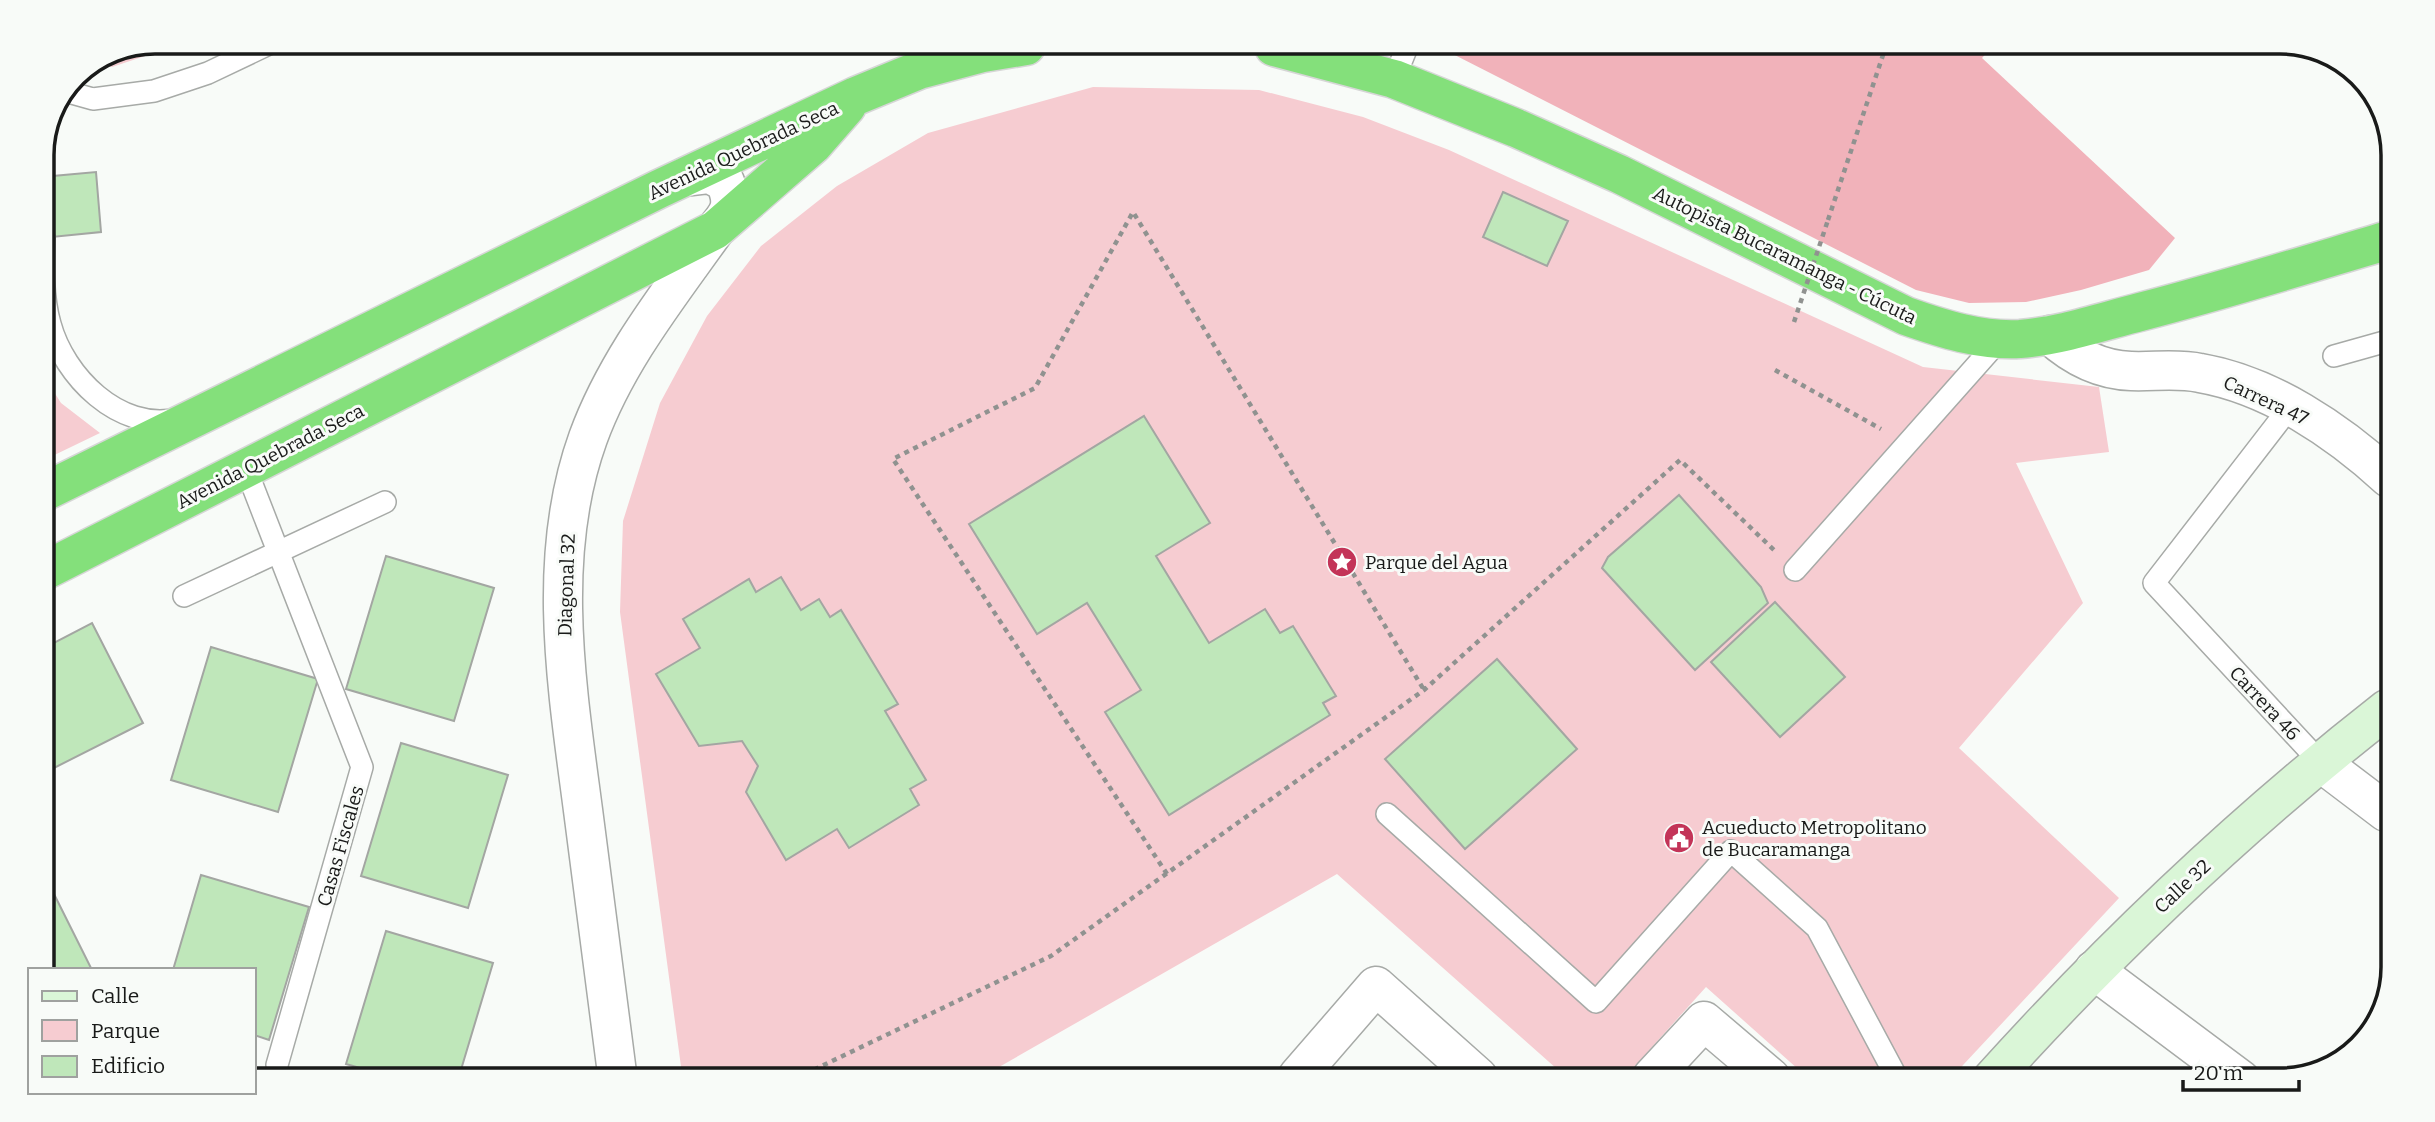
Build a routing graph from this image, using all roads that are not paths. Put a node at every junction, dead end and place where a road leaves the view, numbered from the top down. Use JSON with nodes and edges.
{"nodes":[{"id":1,"x":249,"y":54,"type":"edge"},
{"id":2,"x":979,"y":54,"type":"edge"},
{"id":3,"x":1329,"y":54,"type":"edge"},
{"id":4,"x":1400,"y":63,"type":"edge"},
{"id":5,"x":75,"y":94,"type":"edge"},
{"id":6,"x":856,"y":96,"type":"junction"},
{"id":7,"x":685,"y":177,"type":"junction"},
{"id":8,"x":715,"y":230,"type":"junction"},
{"id":9,"x":2381,"y":242,"type":"edge"},
{"id":10,"x":54,"y":334,"type":"edge"},
{"id":11,"x":2050,"y":335,"type":"junction"},
{"id":12,"x":2000,"y":338,"type":"junction"},
{"id":13,"x":2381,"y":343,"type":"edge"},
{"id":14,"x":2334,"y":356,"type":"dead end"},
{"id":15,"x":2290,"y":407,"type":"junction"},
{"id":16,"x":205,"y":413,"type":"junction"},
{"id":17,"x":246,"y":469,"type":"junction"},
{"id":18,"x":2381,"y":471,"type":"edge"},
{"id":19,"x":54,"y":488,"type":"edge"},
{"id":20,"x":385,"y":502,"type":"dead end"},
{"id":21,"x":278,"y":552,"type":"junction"},
{"id":22,"x":54,"y":566,"type":"edge"},
{"id":23,"x":1795,"y":570,"type":"road end"},
{"id":24,"x":184,"y":596,"type":"dead end"},
{"id":25,"x":2381,"y":714,"type":"edge"},
{"id":26,"x":2320,"y":762,"type":"junction"},
{"id":27,"x":2381,"y":808,"type":"edge"},
{"id":28,"x":1387,"y":814,"type":"dead end"},
{"id":29,"x":2094,"y":970,"type":"junction"},
{"id":30,"x":277,"y":1065,"type":"dead end"},
{"id":31,"x":616,"y":1068,"type":"edge"},
{"id":32,"x":1300,"y":1068,"type":"edge"},
{"id":33,"x":1468,"y":1068,"type":"edge"},
{"id":34,"x":1660,"y":1068,"type":"edge"},
{"id":35,"x":1759,"y":1068,"type":"edge"},
{"id":36,"x":1892,"y":1068,"type":"edge"},
{"id":37,"x":2002,"y":1068,"type":"edge"},
{"id":38,"x":2225,"y":1068,"type":"edge"}],
"edges":[{"from":1,"to":5,"type":"lane"},
{"from":2,"to":6,"type":"highway"},
{"from":3,"to":4,"type":"highway","name":"Autopista Bucaramanga - Cúcuta"},
{"from":4,"to":12,"type":"highway","name":"Autopista Bucaramanga - Cúcuta"},
{"from":6,"to":7,"type":"highway","name":"Avenida Quebrada Seca"},
{"from":6,"to":8,"type":"highway","name":"Avenida Quebrada Seca"},
{"from":7,"to":8,"type":"street","name":"Diagonal 32"},
{"from":7,"to":16,"type":"highway","name":"Avenida Quebrada Seca"},
{"from":8,"to":17,"type":"highway","name":"Avenida Quebrada Seca"},
{"from":8,"to":31,"type":"street","name":"Diagonal 32"},
{"from":9,"to":11,"type":"highway","name":"Autopista Bucaramanga - Cúcuta"},
{"from":10,"to":16,"type":"lane"},
{"from":11,"to":12,"type":"highway","name":"Autopista Bucaramanga - Cúcuta"},
{"from":11,"to":15,"type":"street","name":"Carrera 47"},
{"from":12,"to":23,"type":"lane"},
{"from":13,"to":14,"type":"lane"},
{"from":15,"to":18,"type":"street","name":"Carrera 47"},
{"from":15,"to":26,"type":"lane","name":"Carrera 46"},
{"from":16,"to":19,"type":"highway","name":"Avenida Quebrada Seca"},
{"from":17,"to":21,"type":"lane","name":"Casas Fiscales"},
{"from":17,"to":22,"type":"highway","name":"Avenida Quebrada Seca"},
{"from":20,"to":21,"type":"lane"},
{"from":21,"to":24,"type":"lane"},
{"from":21,"to":30,"type":"lane","name":"Casas Fiscales"},
{"from":25,"to":26,"type":"street","name":"Calle 32"},
{"from":26,"to":27,"type":"street","name":"Carrera 46"},
{"from":26,"to":29,"type":"street","name":"Calle 32"},
{"from":28,"to":36,"type":"lane"},
{"from":29,"to":37,"type":"street","name":"Calle 32"},
{"from":29,"to":38,"type":"street"},
{"from":32,"to":33,"type":"street"},
{"from":34,"to":35,"type":"street"}]}
